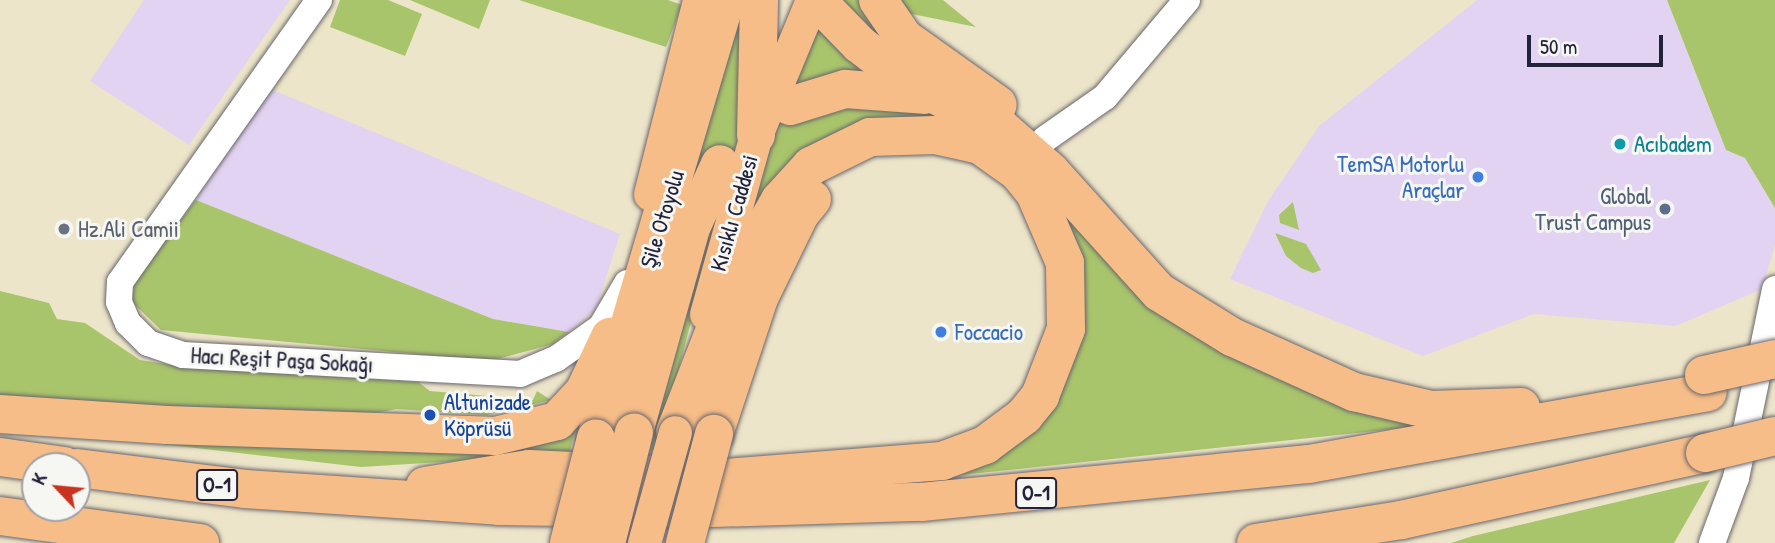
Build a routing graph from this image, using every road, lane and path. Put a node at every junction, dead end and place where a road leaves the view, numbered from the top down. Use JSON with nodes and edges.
{"nodes":[{"id":1,"x":319,"y":0,"type":"edge"},
{"id":2,"x":699,"y":0,"type":"edge"},
{"id":3,"x":726,"y":0,"type":"edge"},
{"id":4,"x":759,"y":0,"type":"edge"},
{"id":5,"x":877,"y":0,"type":"edge"},
{"id":6,"x":1187,"y":0,"type":"edge"},
{"id":7,"x":820,"y":6,"type":"edge"},
{"id":8,"x":790,"y":106,"type":"dead end"},
{"id":9,"x":956,"y":106,"type":"junction"},
{"id":10,"x":756,"y":135,"type":"junction"},
{"id":11,"x":1045,"y":139,"type":"junction"},
{"id":12,"x":720,"y":164,"type":"dead end"},
{"id":13,"x":1045,"y":216,"type":"junction"},
{"id":14,"x":627,"y":283,"type":"junction"},
{"id":15,"x":1775,"y":289,"type":"edge"},
{"id":16,"x":610,"y":337,"type":"junction"},
{"id":17,"x":1232,"y":337,"type":"junction"},
{"id":18,"x":1775,"y":359,"type":"edge"},
{"id":19,"x":1775,"y":377,"type":"edge"},
{"id":20,"x":1706,"y":384,"type":"junction"},
{"id":21,"x":0,"y":414,"type":"edge"},
{"id":22,"x":675,"y":432,"type":"junction"},
{"id":23,"x":1775,"y":436,"type":"edge"},
{"id":24,"x":596,"y":438,"type":"junction"},
{"id":25,"x":1706,"y":453,"type":"junction"},
{"id":26,"x":0,"y":457,"type":"edge"},
{"id":27,"x":21,"y":460,"type":"edge"},
{"id":28,"x":91,"y":470,"type":"edge"},
{"id":29,"x":357,"y":498,"type":"junction"},
{"id":30,"x":0,"y":516,"type":"edge"},
{"id":31,"x":1712,"y":542,"type":"edge"},
{"id":32,"x":200,"y":543,"type":"edge"},
{"id":33,"x":569,"y":543,"type":"edge"},
{"id":34,"x":606,"y":543,"type":"edge"},
{"id":35,"x":644,"y":543,"type":"edge"},
{"id":36,"x":685,"y":543,"type":"edge"},
{"id":37,"x":1256,"y":543,"type":"edge"},
{"id":38,"x":1413,"y":543,"type":"edge"}],
"edges":[{"from":1,"to":14,"type":"street","name":"Hacı Reşit Paşa Sokağı"},
{"from":2,"to":14,"type":"main road"},
{"from":3,"to":24,"type":"highway","name":"Şile Otoyolu"},
{"from":4,"to":10,"type":"highway"},
{"from":5,"to":11,"type":"highway"},
{"from":6,"to":11,"type":"street"},
{"from":7,"to":9,"type":"highway"},
{"from":7,"to":10,"type":"main road","name":"Kısıklı Caddesi"},
{"from":8,"to":9,"type":"highway"},
{"from":9,"to":17,"type":"highway"},
{"from":10,"to":22,"type":"main road","name":"Kısıklı Caddesi"},
{"from":11,"to":17,"type":"highway"},
{"from":12,"to":34,"type":"highway","bridge":true},
{"from":13,"to":22,"type":"highway"},
{"from":13,"to":29,"type":"highway"},
{"from":13,"to":36,"type":"highway","bridge":true},
{"from":14,"to":16,"type":"main road"},
{"from":15,"to":31,"type":"street"},
{"from":16,"to":21,"type":"highway"},
{"from":16,"to":24,"type":"main road"},
{"from":17,"to":20,"type":"highway"},
{"from":18,"to":20,"type":"highway","bridge":true},
{"from":19,"to":20,"type":"highway","number":"O-1"},
{"from":20,"to":29,"type":"highway","number":"O-1"},
{"from":22,"to":35,"type":"main road","bridge":true},
{"from":23,"to":25,"type":"highway","bridge":true},
{"from":24,"to":33,"type":"highway","bridge":true},
{"from":25,"to":37,"type":"highway"},
{"from":25,"to":38,"type":"highway"},
{"from":26,"to":27,"type":"highway"},
{"from":28,"to":29,"type":"highway","number":"O-1"},
{"from":30,"to":32,"type":"highway"}]}
